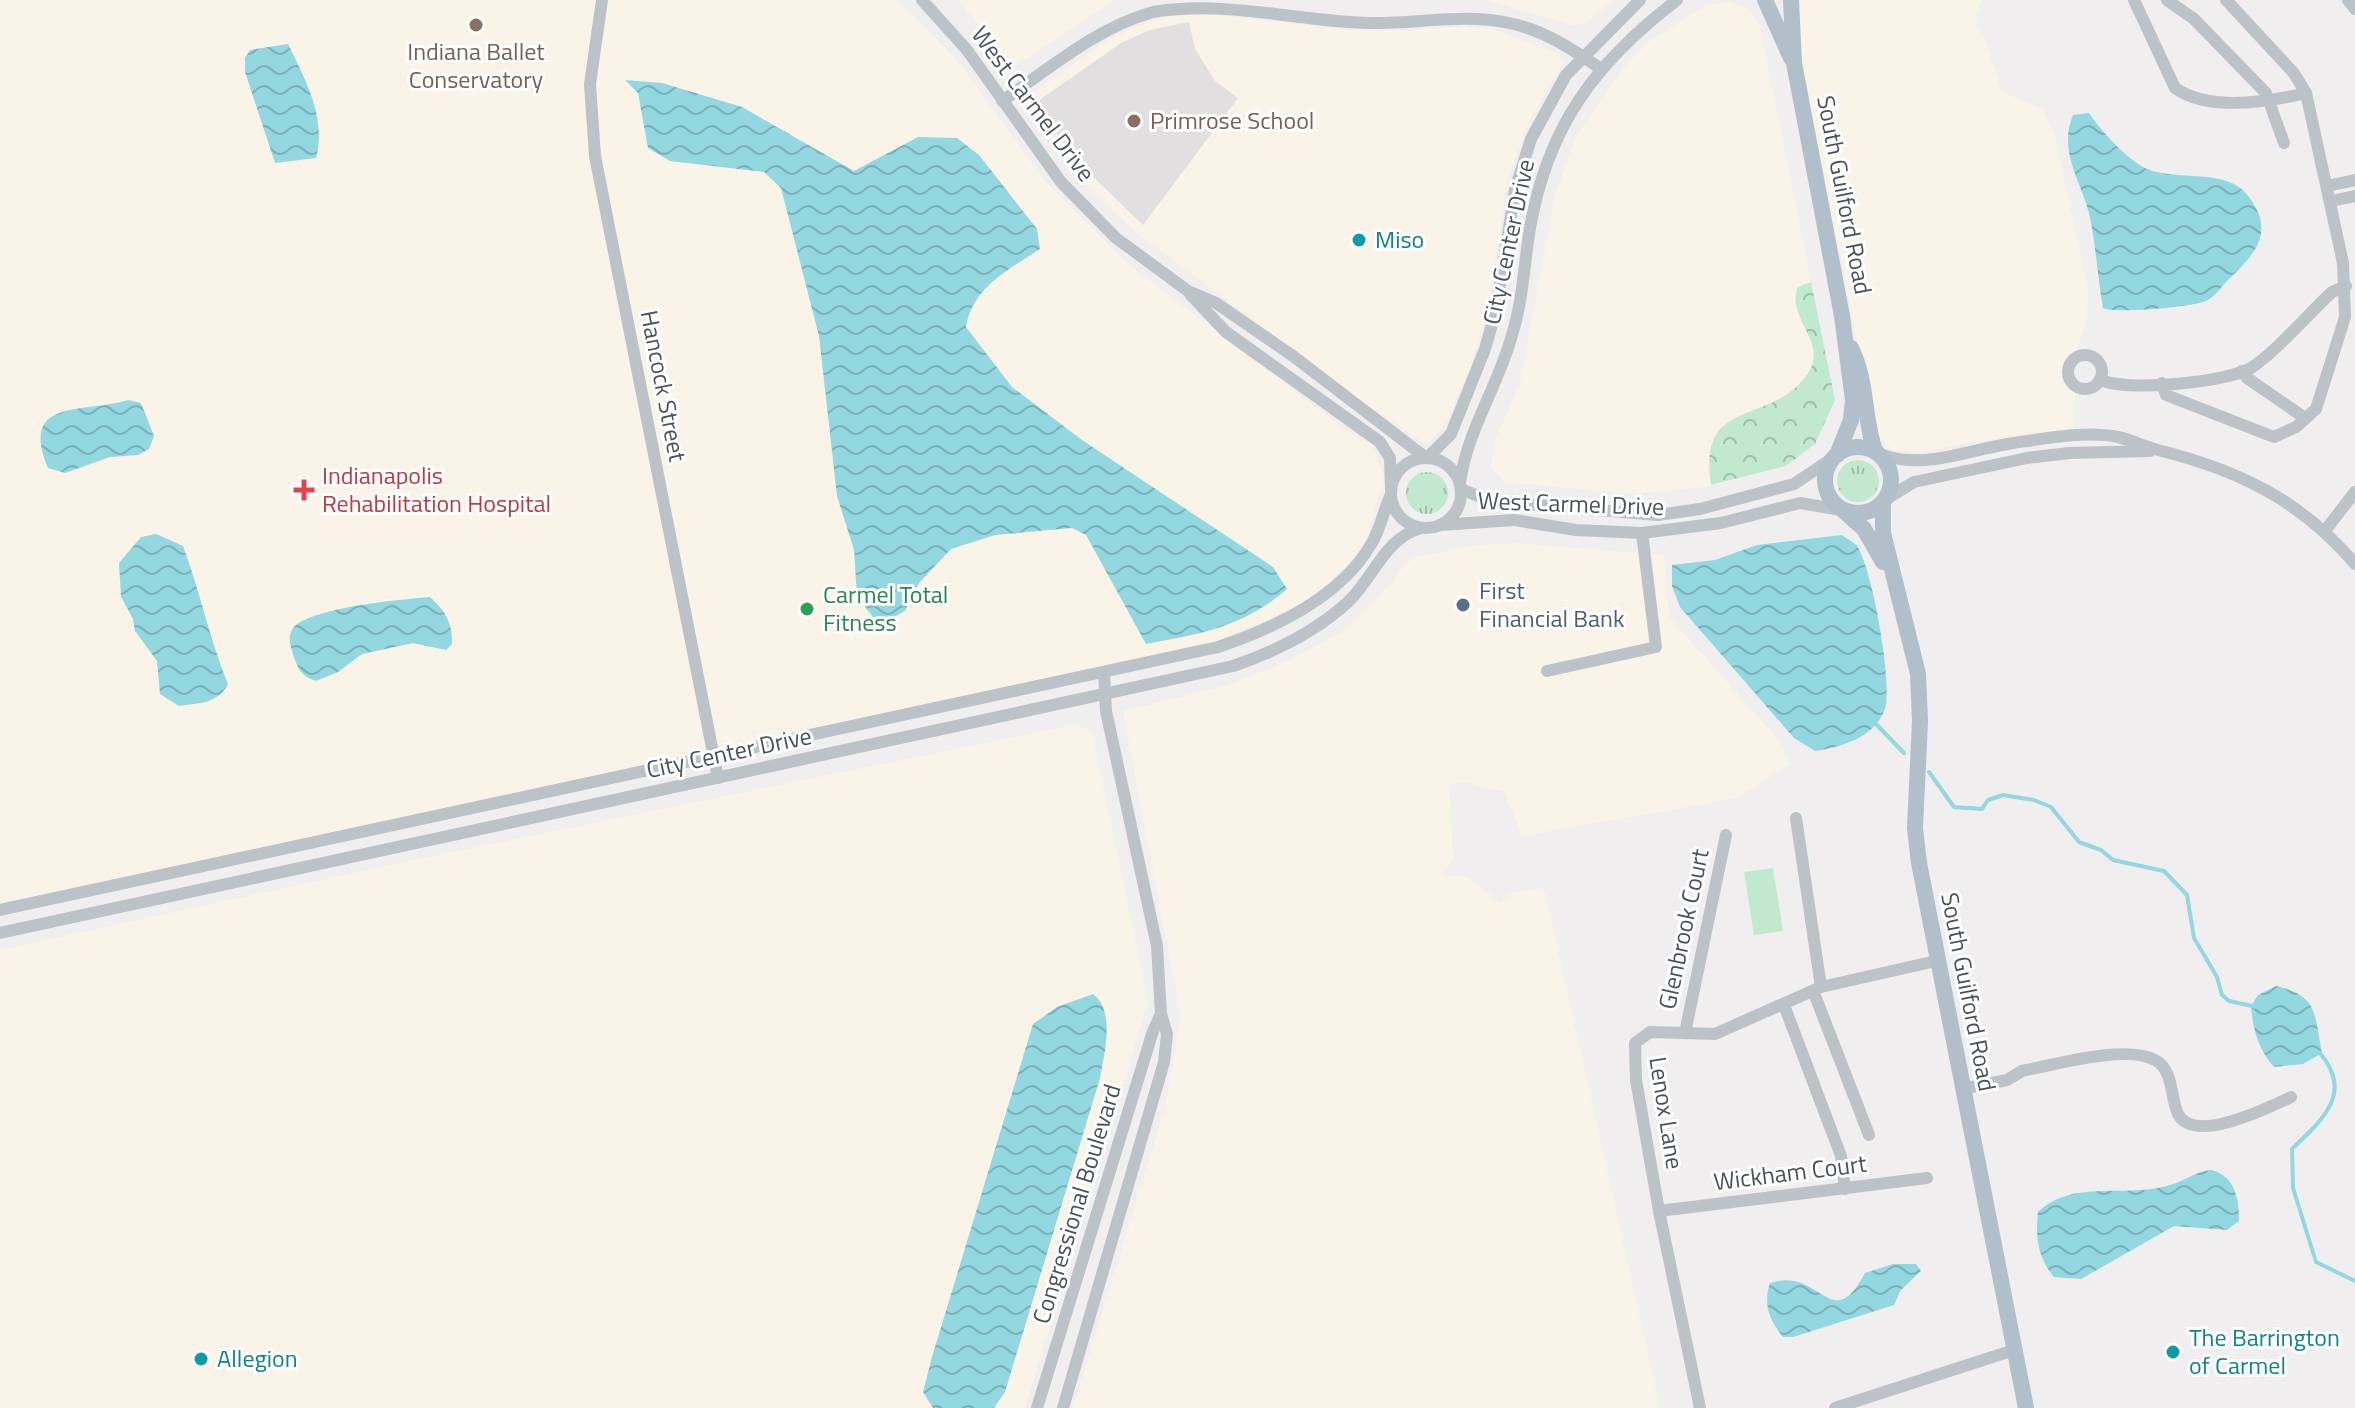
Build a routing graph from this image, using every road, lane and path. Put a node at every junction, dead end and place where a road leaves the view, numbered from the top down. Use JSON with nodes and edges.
{"nodes":[{"id":1,"x":602,"y":0,"type":"edge"},
{"id":2,"x":922,"y":0,"type":"edge"},
{"id":3,"x":1640,"y":0,"type":"edge"},
{"id":4,"x":1677,"y":0,"type":"edge"},
{"id":5,"x":1765,"y":0,"type":"edge"},
{"id":6,"x":1791,"y":0,"type":"edge"},
{"id":7,"x":2134,"y":0,"type":"edge"},
{"id":8,"x":2167,"y":0,"type":"edge"},
{"id":9,"x":2226,"y":0,"type":"edge"},
{"id":10,"x":2348,"y":0,"type":"edge"},
{"id":11,"x":2355,"y":9,"type":"edge"},
{"id":12,"x":1581,"y":56,"type":"junction"},
{"id":13,"x":1794,"y":63,"type":"junction"},
{"id":14,"x":1601,"y":69,"type":"junction"},
{"id":15,"x":2306,"y":93,"type":"junction"},
{"id":16,"x":1002,"y":101,"type":"junction"},
{"id":17,"x":2271,"y":101,"type":"junction"},
{"id":18,"x":2284,"y":143,"type":"dead end"},
{"id":19,"x":2355,"y":180,"type":"edge"},
{"id":20,"x":2327,"y":186,"type":"junction"},
{"id":21,"x":2355,"y":196,"type":"edge"},
{"id":22,"x":2331,"y":201,"type":"junction"},
{"id":23,"x":2346,"y":286,"type":"junction"},
{"id":24,"x":1188,"y":291,"type":"junction"},
{"id":25,"x":1845,"y":336,"type":"junction"},
{"id":26,"x":2242,"y":371,"type":"junction"},
{"id":27,"x":2100,"y":379,"type":"dead end"},
{"id":28,"x":2162,"y":383,"type":"junction"},
{"id":29,"x":2305,"y":418,"type":"junction"},
{"id":30,"x":2157,"y":450,"type":"junction"},
{"id":31,"x":1876,"y":452,"type":"junction"},
{"id":32,"x":1835,"y":456,"type":"junction"},
{"id":33,"x":1427,"y":457,"type":"junction"},
{"id":34,"x":1460,"y":486,"type":"junction"},
{"id":35,"x":1901,"y":489,"type":"junction"},
{"id":36,"x":1391,"y":491,"type":"junction"},
{"id":37,"x":2355,"y":492,"type":"edge"},
{"id":38,"x":1884,"y":501,"type":"junction"},
{"id":39,"x":1843,"y":510,"type":"junction"},
{"id":40,"x":1440,"y":525,"type":"junction"},
{"id":41,"x":1421,"y":528,"type":"junction"},
{"id":42,"x":2324,"y":532,"type":"junction"},
{"id":43,"x":1642,"y":533,"type":"junction"},
{"id":44,"x":1892,"y":563,"type":"junction"},
{"id":45,"x":2355,"y":564,"type":"edge"},
{"id":46,"x":1897,"y":583,"type":"junction"},
{"id":47,"x":1547,"y":671,"type":"dead end"},
{"id":48,"x":1104,"y":672,"type":"junction"},
{"id":49,"x":1106,"y":694,"type":"junction"},
{"id":50,"x":714,"y":757,"type":"junction"},
{"id":51,"x":718,"y":778,"type":"junction"},
{"id":52,"x":1796,"y":818,"type":"dead end"},
{"id":53,"x":1726,"y":835,"type":"dead end"},
{"id":54,"x":0,"y":910,"type":"edge"},
{"id":55,"x":0,"y":933,"type":"edge"},
{"id":56,"x":1936,"y":961,"type":"junction"},
{"id":57,"x":1818,"y":990,"type":"junction"},
{"id":58,"x":1784,"y":1005,"type":"junction"},
{"id":59,"x":1161,"y":1014,"type":"junction"},
{"id":60,"x":1685,"y":1033,"type":"junction"},
{"id":61,"x":1962,"y":1089,"type":"junction"},
{"id":62,"x":2291,"y":1097,"type":"dead end"},
{"id":63,"x":1869,"y":1135,"type":"dead end"},
{"id":64,"x":1927,"y":1178,"type":"dead end"},
{"id":65,"x":1845,"y":1189,"type":"junction"},
{"id":66,"x":1659,"y":1211,"type":"junction"},
{"id":67,"x":2014,"y":1350,"type":"junction"},
{"id":68,"x":1037,"y":1408,"type":"edge"},
{"id":69,"x":1063,"y":1408,"type":"edge"},
{"id":70,"x":1700,"y":1408,"type":"edge"},
{"id":71,"x":1835,"y":1408,"type":"edge"},
{"id":72,"x":2026,"y":1408,"type":"edge"}],
"edges":[{"from":1,"to":50,"type":"street","name":"Hancock Street"},
{"from":2,"to":16,"type":"street","name":"West Carmel Drive"},
{"from":3,"to":12,"type":"street","name":"City Center Drive"},
{"from":4,"to":14,"type":"street","name":"City Center Drive"},
{"from":5,"to":13,"type":"main road","name":"South Guilford Road"},
{"from":6,"to":13,"type":"main road","name":"South Guilford Road"},
{"from":7,"to":17,"type":"street"},
{"from":8,"to":17,"type":"street"},
{"from":9,"to":15,"type":"street"},
{"from":10,"to":11,"type":"street"},
{"from":12,"to":14,"type":"street"},
{"from":12,"to":16,"type":"street"},
{"from":12,"to":33,"type":"street","name":"City Center Drive"},
{"from":13,"to":25,"type":"main road","name":"South Guilford Road"},
{"from":14,"to":34,"type":"street","name":"City Center Drive"},
{"from":15,"to":17,"type":"street"},
{"from":15,"to":20,"type":"street"},
{"from":16,"to":24,"type":"street","name":"West Carmel Drive"},
{"from":17,"to":18,"type":"street"},
{"from":19,"to":20,"type":"street"},
{"from":20,"to":22,"type":"street"},
{"from":21,"to":22,"type":"street"},
{"from":22,"to":23,"type":"street"},
{"from":23,"to":26,"type":"street"},
{"from":23,"to":29,"type":"street"},
{"from":24,"to":33,"type":"street","name":"West Carmel Drive"},
{"from":24,"to":36,"type":"street","name":"West Carmel Drive"},
{"from":25,"to":31,"type":"main road","name":"South Guilford Road"},
{"from":25,"to":32,"type":"main road","name":"South Guilford Road"},
{"from":26,"to":28,"type":"street"},
{"from":26,"to":29,"type":"street"},
{"from":27,"to":28,"type":"street"},
{"from":28,"to":29,"type":"street"},
{"from":30,"to":31,"type":"street"},
{"from":30,"to":35,"type":"street"},
{"from":30,"to":42,"type":"street"},
{"from":31,"to":32,"type":"main road"},
{"from":31,"to":38,"type":"main road"},
{"from":32,"to":34,"type":"street","name":"West Carmel Drive"},
{"from":32,"to":39,"type":"main road"},
{"from":33,"to":34,"type":"street"},
{"from":33,"to":36,"type":"street"},
{"from":34,"to":40,"type":"street"},
{"from":35,"to":38,"type":"street"},
{"from":35,"to":44,"type":"main road"},
{"from":36,"to":41,"type":"street"},
{"from":36,"to":48,"type":"street","name":"City Center Drive"},
{"from":37,"to":42,"type":"street"},
{"from":38,"to":39,"type":"main road"},
{"from":38,"to":44,"type":"main road","name":"South Guilford Road"},
{"from":39,"to":43,"type":"street","name":"West Carmel Drive"},
{"from":39,"to":46,"type":"main road","name":"South Guilford Road"},
{"from":40,"to":41,"type":"street"},
{"from":40,"to":43,"type":"street","name":"West Carmel Drive"},
{"from":41,"to":49,"type":"street","name":"City Center Drive"},
{"from":42,"to":45,"type":"street"},
{"from":43,"to":47,"type":"street"},
{"from":44,"to":46,"type":"main road","name":"South Guilford Road"},
{"from":46,"to":56,"type":"main road","name":"South Guilford Road"},
{"from":48,"to":49,"type":"street","name":"Congressional Boulevard"},
{"from":48,"to":50,"type":"street","name":"City Center Drive"},
{"from":49,"to":51,"type":"street","name":"City Center Drive"},
{"from":49,"to":59,"type":"street","name":"Congressional Boulevard"},
{"from":50,"to":51,"type":"street","name":"Hancock Street"},
{"from":50,"to":54,"type":"street","name":"City Center Drive"},
{"from":51,"to":55,"type":"street","name":"City Center Drive"},
{"from":52,"to":57,"type":"street"},
{"from":53,"to":60,"type":"street","name":"Glenbrook Court"},
{"from":56,"to":57,"type":"street","name":"Lenox Lane"},
{"from":56,"to":61,"type":"main road","name":"South Guilford Road"},
{"from":57,"to":58,"type":"street","name":"Lenox Lane"},
{"from":57,"to":63,"type":"street"},
{"from":58,"to":60,"type":"street","name":"Lenox Lane"},
{"from":58,"to":65,"type":"street"},
{"from":59,"to":68,"type":"street","name":"Congressional Boulevard"},
{"from":59,"to":69,"type":"street","name":"Congressional Boulevard"},
{"from":60,"to":66,"type":"street","name":"Lenox Lane"},
{"from":61,"to":62,"type":"street"},
{"from":61,"to":67,"type":"main road","name":"South Guilford Road"},
{"from":64,"to":65,"type":"street","name":"Wickham Court"},
{"from":65,"to":66,"type":"street","name":"Wickham Court"},
{"from":66,"to":70,"type":"street","name":"Lenox Lane"},
{"from":67,"to":71,"type":"street"},
{"from":67,"to":72,"type":"main road","name":"South Guilford Road"}]}
